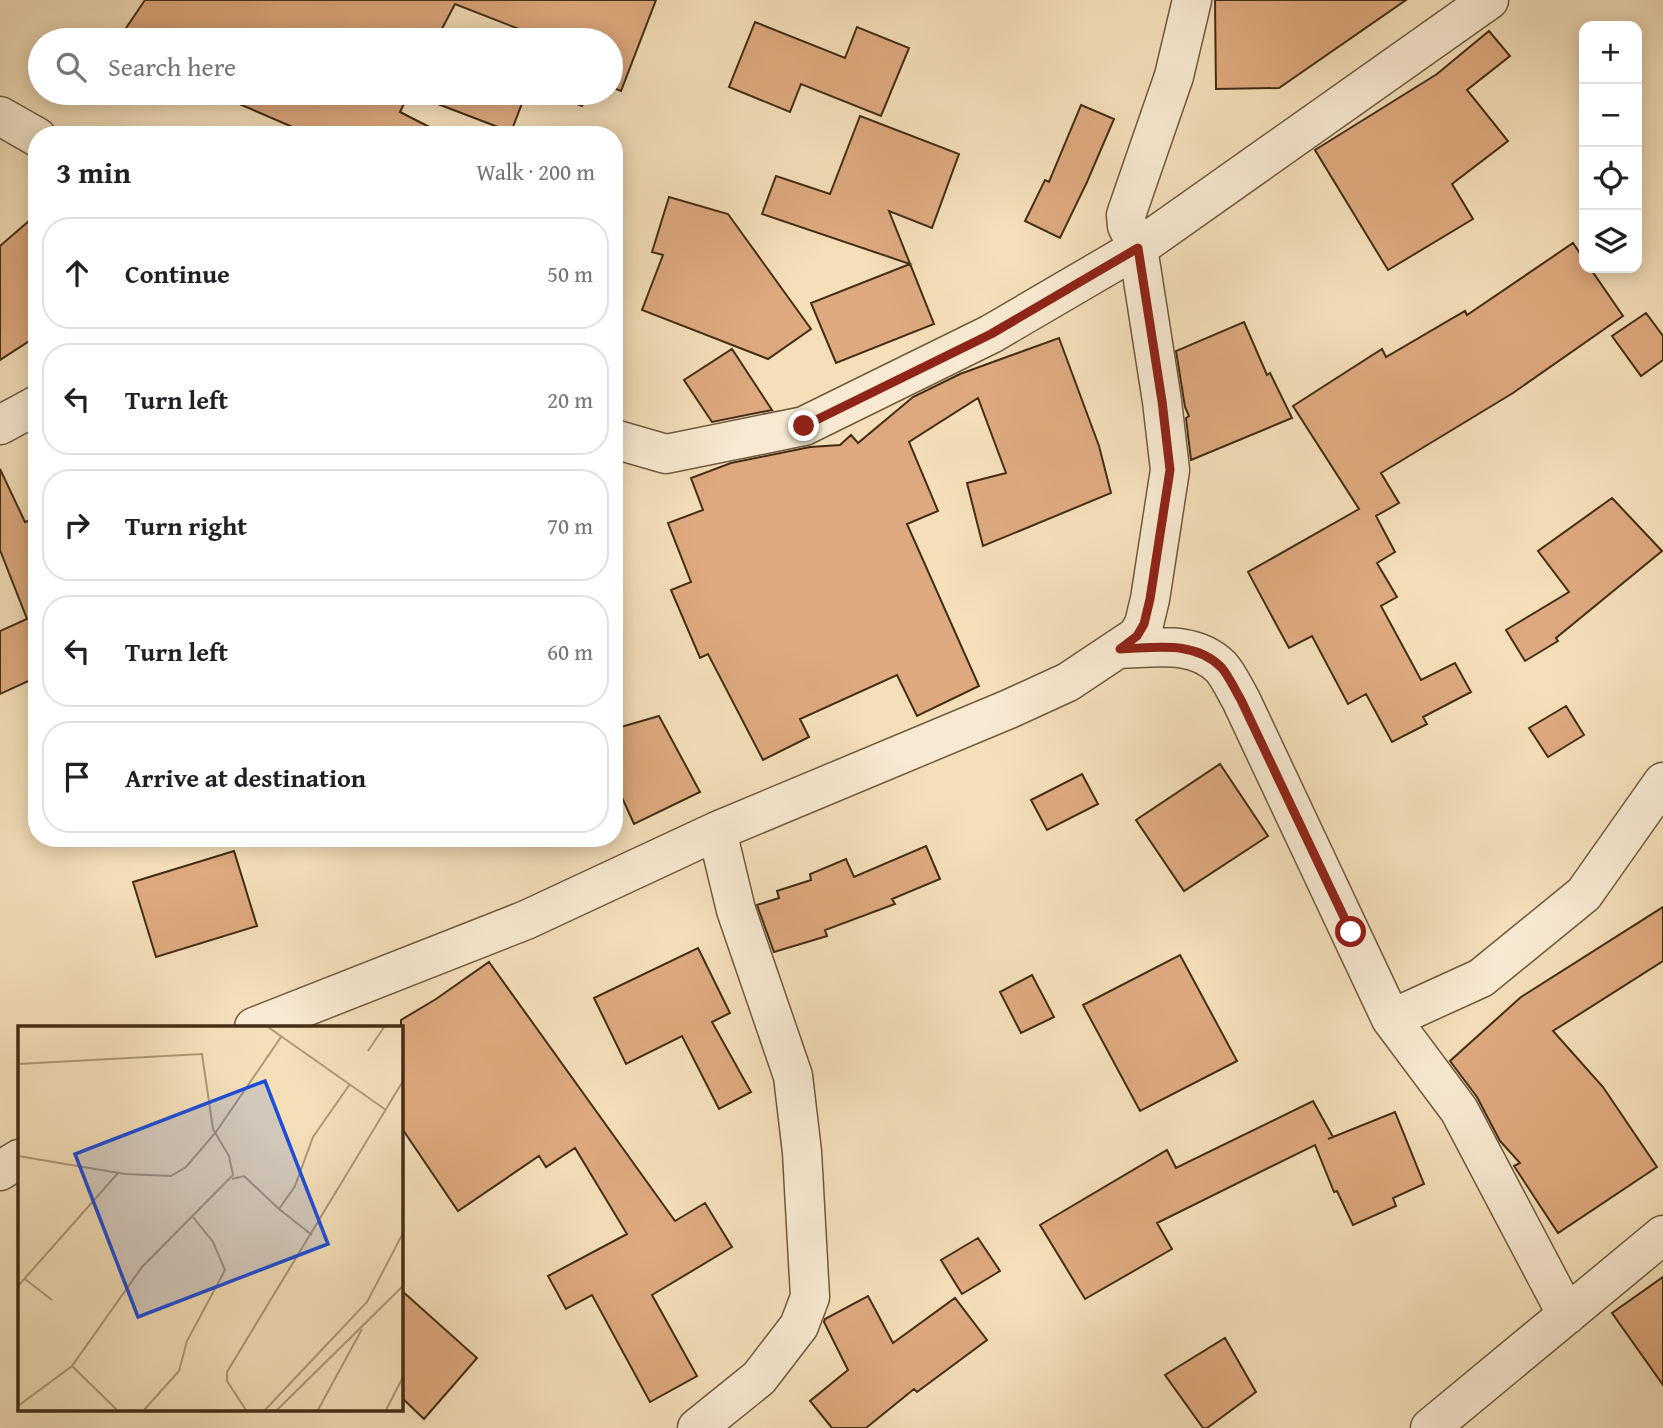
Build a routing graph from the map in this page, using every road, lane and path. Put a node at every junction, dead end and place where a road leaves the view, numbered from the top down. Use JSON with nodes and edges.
{"nodes":[{"id":1,"x":1192,"y":0,"type":"edge"},
{"id":2,"x":1489,"y":0,"type":"edge"},
{"id":3,"x":0,"y":116,"type":"edge"},
{"id":4,"x":28,"y":132,"type":"edge"},
{"id":5,"x":1138,"y":248,"type":"junction"},
{"id":6,"x":28,"y":410,"type":"edge"},
{"id":7,"x":0,"y":425,"type":"edge"},
{"id":8,"x":623,"y":442,"type":"edge"},
{"id":9,"x":1120,"y":649,"type":"junction"},
{"id":10,"x":1663,"y":782,"type":"edge"},
{"id":11,"x":717,"y":831,"type":"junction"},
{"id":12,"x":1391,"y":1019,"type":"junction"},
{"id":13,"x":257,"y":1026,"type":"edge"},
{"id":14,"x":18,"y":1160,"type":"edge"},
{"id":15,"x":0,"y":1171,"type":"edge"},
{"id":16,"x":1663,"y":1235,"type":"edge"},
{"id":17,"x":1567,"y":1315,"type":"junction"},
{"id":18,"x":697,"y":1428,"type":"edge"},
{"id":19,"x":1430,"y":1428,"type":"edge"}],
"edges":[{"from":1,"to":5,"type":"street"},
{"from":2,"to":5,"type":"street"},
{"from":3,"to":4,"type":"street"},
{"from":5,"to":8,"type":"street"},
{"from":5,"to":9,"type":"street"},
{"from":6,"to":7,"type":"street"},
{"from":9,"to":11,"type":"street"},
{"from":9,"to":12,"type":"street"},
{"from":10,"to":12,"type":"street"},
{"from":11,"to":13,"type":"street"},
{"from":11,"to":18,"type":"street"},
{"from":12,"to":17,"type":"street"},
{"from":14,"to":15,"type":"street"},
{"from":16,"to":17,"type":"street"},
{"from":17,"to":19,"type":"street"}]}
